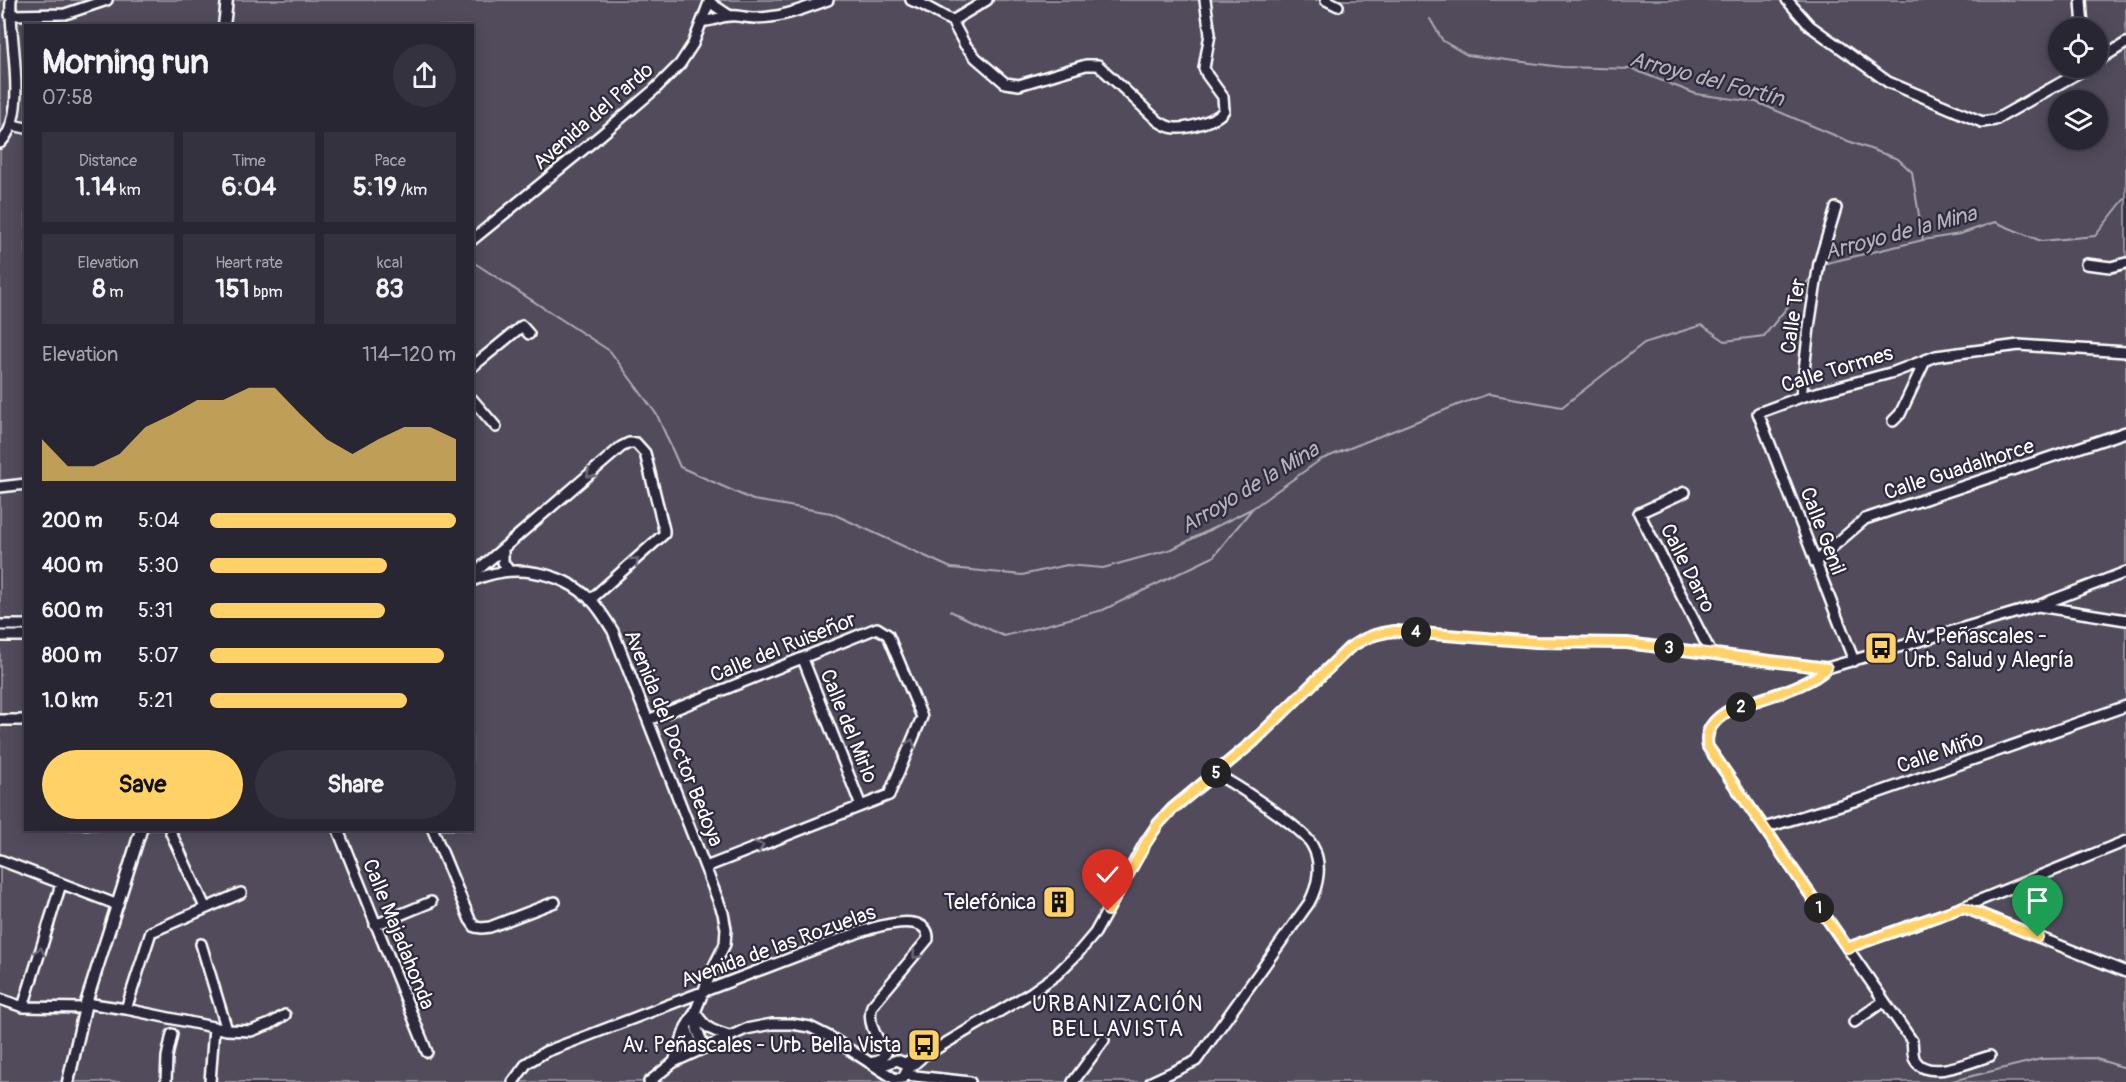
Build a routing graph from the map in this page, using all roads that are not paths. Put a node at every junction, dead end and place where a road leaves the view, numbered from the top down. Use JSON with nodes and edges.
{"nodes":[{"id":1,"x":11,"y":0,"type":"edge"},
{"id":2,"x":107,"y":0,"type":"edge"},
{"id":3,"x":228,"y":0,"type":"edge"},
{"id":4,"x":828,"y":0,"type":"edge"},
{"id":5,"x":911,"y":0,"type":"edge"},
{"id":6,"x":987,"y":0,"type":"edge"},
{"id":7,"x":1205,"y":0,"type":"edge"},
{"id":8,"x":1326,"y":0,"type":"edge"},
{"id":9,"x":1787,"y":0,"type":"edge"},
{"id":10,"x":2081,"y":0,"type":"edge"},
{"id":11,"x":710,"y":1,"type":"edge"},
{"id":12,"x":1338,"y":6,"type":"dead end"},
{"id":13,"x":10,"y":15,"type":"junction"},
{"id":14,"x":730,"y":15,"type":"junction"},
{"id":15,"x":2082,"y":18,"type":"edge"},
{"id":16,"x":702,"y":21,"type":"junction"},
{"id":17,"x":952,"y":21,"type":"junction"},
{"id":18,"x":224,"y":24,"type":"edge"},
{"id":19,"x":2126,"y":43,"type":"edge"},
{"id":20,"x":2108,"y":54,"type":"edge"},
{"id":21,"x":2067,"y":78,"type":"edge"},
{"id":22,"x":12,"y":125,"type":"junction"},
{"id":23,"x":24,"y":128,"type":"edge"},
{"id":24,"x":0,"y":143,"type":"edge"},
{"id":25,"x":1836,"y":208,"type":"dead end"},
{"id":26,"x":474,"y":238,"type":"edge"},
{"id":27,"x":2126,"y":263,"type":"edge"},
{"id":28,"x":2086,"y":264,"type":"dead end"},
{"id":29,"x":529,"y":334,"type":"dead end"},
{"id":30,"x":2126,"y":352,"type":"edge"},
{"id":31,"x":1925,"y":361,"type":"junction"},
{"id":32,"x":474,"y":365,"type":"edge"},
{"id":33,"x":1801,"y":397,"type":"junction"},
{"id":34,"x":474,"y":401,"type":"edge"},
{"id":35,"x":1758,"y":413,"type":"joint"},
{"id":36,"x":1893,"y":421,"type":"dead end"},
{"id":37,"x":496,"y":427,"type":"dead end"},
{"id":38,"x":2126,"y":432,"type":"edge"},
{"id":39,"x":24,"y":484,"type":"edge"},
{"id":40,"x":0,"y":488,"type":"edge"},
{"id":41,"x":1684,"y":492,"type":"dead end"},
{"id":42,"x":503,"y":549,"type":"junction"},
{"id":43,"x":1815,"y":562,"type":"junction"},
{"id":44,"x":509,"y":571,"type":"junction"},
{"id":45,"x":2126,"y":572,"type":"edge"},
{"id":46,"x":474,"y":573,"type":"edge"},
{"id":47,"x":474,"y":579,"type":"edge"},
{"id":48,"x":590,"y":600,"type":"junction"},
{"id":49,"x":2038,"y":606,"type":"junction"},
{"id":50,"x":2126,"y":620,"type":"edge"},
{"id":51,"x":0,"y":625,"type":"edge"},
{"id":52,"x":24,"y":625,"type":"edge"},
{"id":53,"x":0,"y":636,"type":"edge"},
{"id":54,"x":24,"y":636,"type":"edge"},
{"id":55,"x":1711,"y":652,"type":"junction"},
{"id":56,"x":803,"y":659,"type":"junction"},
{"id":57,"x":1854,"y":661,"type":"junction"},
{"id":58,"x":1827,"y":668,"type":"junction"},
{"id":59,"x":2126,"y":706,"type":"edge"},
{"id":60,"x":0,"y":720,"type":"edge"},
{"id":61,"x":24,"y":720,"type":"edge"},
{"id":62,"x":648,"y":720,"type":"junction"},
{"id":63,"x":1215,"y":774,"type":"junction"},
{"id":64,"x":861,"y":806,"type":"junction"},
{"id":65,"x":1764,"y":828,"type":"junction"},
{"id":66,"x":141,"y":831,"type":"edge"},
{"id":67,"x":338,"y":831,"type":"edge"},
{"id":68,"x":433,"y":831,"type":"edge"},
{"id":69,"x":171,"y":833,"type":"dead end"},
{"id":70,"x":2126,"y":841,"type":"edge"},
{"id":71,"x":0,"y":860,"type":"edge"},
{"id":72,"x":706,"y":867,"type":"junction"},
{"id":73,"x":61,"y":884,"type":"junction"},
{"id":74,"x":241,"y":893,"type":"dead end"},
{"id":75,"x":430,"y":902,"type":"dead end"},
{"id":76,"x":555,"y":902,"type":"dead end"},
{"id":77,"x":118,"y":905,"type":"junction"},
{"id":78,"x":205,"y":907,"type":"junction"},
{"id":79,"x":1963,"y":907,"type":"junction"},
{"id":80,"x":375,"y":925,"type":"junction"},
{"id":81,"x":201,"y":944,"type":"dead end"},
{"id":82,"x":1847,"y":948,"type":"junction"},
{"id":83,"x":2126,"y":972,"type":"edge"},
{"id":84,"x":703,"y":992,"type":"junction"},
{"id":85,"x":0,"y":999,"type":"edge"},
{"id":86,"x":1884,"y":1001,"type":"junction"},
{"id":87,"x":23,"y":1006,"type":"junction"},
{"id":88,"x":86,"y":1006,"type":"junction"},
{"id":89,"x":126,"y":1009,"type":"junction"},
{"id":90,"x":695,"y":1012,"type":"junction"},
{"id":91,"x":285,"y":1015,"type":"dead end"},
{"id":92,"x":1854,"y":1022,"type":"dead end"},
{"id":93,"x":214,"y":1027,"type":"junction"},
{"id":94,"x":686,"y":1027,"type":"junction"},
{"id":95,"x":227,"y":1030,"type":"junction"},
{"id":96,"x":172,"y":1035,"type":"dead end"},
{"id":97,"x":729,"y":1036,"type":"junction"},
{"id":98,"x":1104,"y":1040,"type":"dead end"},
{"id":99,"x":700,"y":1050,"type":"junction"},
{"id":100,"x":427,"y":1052,"type":"dead end"},
{"id":101,"x":886,"y":1053,"type":"junction"},
{"id":102,"x":1990,"y":1056,"type":"dead end"},
{"id":103,"x":674,"y":1062,"type":"junction"},
{"id":104,"x":890,"y":1063,"type":"junction"},
{"id":105,"x":874,"y":1065,"type":"junction"},
{"id":106,"x":901,"y":1075,"type":"edge"},
{"id":107,"x":68,"y":1082,"type":"edge"},
{"id":108,"x":166,"y":1082,"type":"edge"},
{"id":109,"x":210,"y":1082,"type":"edge"},
{"id":110,"x":513,"y":1082,"type":"edge"},
{"id":111,"x":649,"y":1082,"type":"edge"},
{"id":112,"x":970,"y":1082,"type":"edge"},
{"id":113,"x":1072,"y":1082,"type":"edge"},
{"id":114,"x":1151,"y":1082,"type":"edge"}],
"edges":[{"from":1,"to":13,"type":"street"},
{"from":2,"to":13,"type":"street"},
{"from":3,"to":18,"type":"main road"},
{"from":4,"to":14,"type":"street"},
{"from":5,"to":17,"type":"street"},
{"from":6,"to":17,"type":"street"},
{"from":7,"to":17,"type":"street"},
{"from":8,"to":12,"type":"street"},
{"from":9,"to":21,"type":"street"},
{"from":10,"to":15,"type":"street"},
{"from":11,"to":14,"type":"street"},
{"from":11,"to":16,"type":"street","name":"Avenida del Pardo"},
{"from":13,"to":22,"type":"street"},
{"from":14,"to":16,"type":"street"},
{"from":16,"to":26,"type":"street","name":"Avenida del Pardo"},
{"from":19,"to":20,"type":"street"},
{"from":22,"to":23,"type":"street"},
{"from":22,"to":24,"type":"street"},
{"from":25,"to":33,"type":"street","name":"Calle Ter"},
{"from":27,"to":28,"type":"street"},
{"from":29,"to":32,"type":"street"},
{"from":30,"to":31,"type":"street","name":"Calle Tormes"},
{"from":31,"to":33,"type":"street","name":"Calle Tormes"},
{"from":31,"to":36,"type":"street","name":"Calle Tormes"},
{"from":33,"to":35,"type":"street","name":"Calle Tormes"},
{"from":34,"to":37,"type":"street"},
{"from":35,"to":43,"type":"street","name":"Calle Genil"},
{"from":38,"to":43,"type":"street","name":"Calle Guadalhorce"},
{"from":39,"to":40,"type":"street"},
{"from":41,"to":55,"type":"street","name":"Calle Darro"},
{"from":42,"to":44,"type":"street"},
{"from":42,"to":46,"type":"street"},
{"from":48,"to":42,"type":"street","one_way":true},
{"from":43,"to":57,"type":"street","name":"Calle Genil"},
{"from":44,"to":47,"type":"street","name":"Avenida del Doctor Bedoya"},
{"from":44,"to":48,"type":"street","name":"Avenida del Doctor Bedoya"},
{"from":45,"to":49,"type":"street"},
{"from":48,"to":62,"type":"street","name":"Avenida del Doctor Bedoya"},
{"from":49,"to":50,"type":"street"},
{"from":49,"to":57,"type":"street"},
{"from":51,"to":52,"type":"street"},
{"from":53,"to":54,"type":"street"},
{"from":55,"to":58,"type":"street"},
{"from":55,"to":63,"type":"street"},
{"from":56,"to":62,"type":"street","name":"Calle del Ruiseñor"},
{"from":56,"to":64,"type":"street","name":"Calle del Mirlo"},
{"from":64,"to":56,"type":"street","name":"Calle del Ruiseñor","one_way":true},
{"from":57,"to":58,"type":"street"},
{"from":58,"to":65,"type":"street"},
{"from":59,"to":65,"type":"street","name":"Calle Miño"},
{"from":60,"to":61,"type":"street"},
{"from":62,"to":72,"type":"street","name":"Avenida del Doctor Bedoya"},
{"from":63,"to":106,"type":"street"},
{"from":63,"to":114,"type":"street"},
{"from":72,"to":64,"type":"street","name":"Calle del Ruiseñor","one_way":true},
{"from":65,"to":82,"type":"street"},
{"from":66,"to":77,"type":"main road"},
{"from":67,"to":80,"type":"street","name":"Calle Majadahonda"},
{"from":68,"to":76,"type":"street"},
{"from":69,"to":78,"type":"street"},
{"from":70,"to":79,"type":"street"},
{"from":71,"to":73,"type":"street"},
{"from":72,"to":84,"type":"street","name":"Avenida del Doctor Bedoya"},
{"from":73,"to":77,"type":"street"},
{"from":87,"to":73,"type":"street","one_way":true},
{"from":74,"to":78,"type":"street"},
{"from":75,"to":80,"type":"street"},
{"from":77,"to":88,"type":"main road"},
{"from":78,"to":89,"type":"street"},
{"from":79,"to":82,"type":"street"},
{"from":79,"to":83,"type":"street"},
{"from":80,"to":100,"type":"street","name":"Calle Majadahonda"},
{"from":81,"to":95,"type":"street"},
{"from":82,"to":86,"type":"street"},
{"from":84,"to":90,"type":"street","name":"Avenida del Doctor Bedoya"},
{"from":84,"to":101,"type":"street","name":"Avenida de las Rozuelas","one_way":true},
{"from":84,"to":110,"type":"street","name":"Avenida de las Rozuelas"},
{"from":85,"to":87,"type":"street"},
{"from":86,"to":92,"type":"street"},
{"from":86,"to":102,"type":"street"},
{"from":87,"to":88,"type":"street"},
{"from":88,"to":89,"type":"street"},
{"from":88,"to":107,"type":"main road"},
{"from":89,"to":93,"type":"street"},
{"from":90,"to":94,"type":"street","name":"Avenida del Doctor Bedoya"},
{"from":90,"to":97,"type":"street"},
{"from":90,"to":99,"type":"street"},
{"from":91,"to":95,"type":"street"},
{"from":93,"to":95,"type":"street"},
{"from":93,"to":109,"type":"street"},
{"from":94,"to":99,"type":"street"},
{"from":94,"to":103,"type":"street","name":"Avenida del Doctor Bedoya"},
{"from":96,"to":108,"type":"street"},
{"from":97,"to":99,"type":"street"},
{"from":97,"to":105,"type":"street"},
{"from":98,"to":113,"type":"street"},
{"from":99,"to":103,"type":"street"},
{"from":101,"to":104,"type":"street","name":"Avenida de las Rozuelas"},
{"from":101,"to":105,"type":"street"},
{"from":103,"to":111,"type":"street"},
{"from":104,"to":105,"type":"street"},
{"from":104,"to":106,"type":"street"},
{"from":104,"to":106,"type":"street"},
{"from":105,"to":106,"type":"street"},
{"from":106,"to":112,"type":"street"}]}
